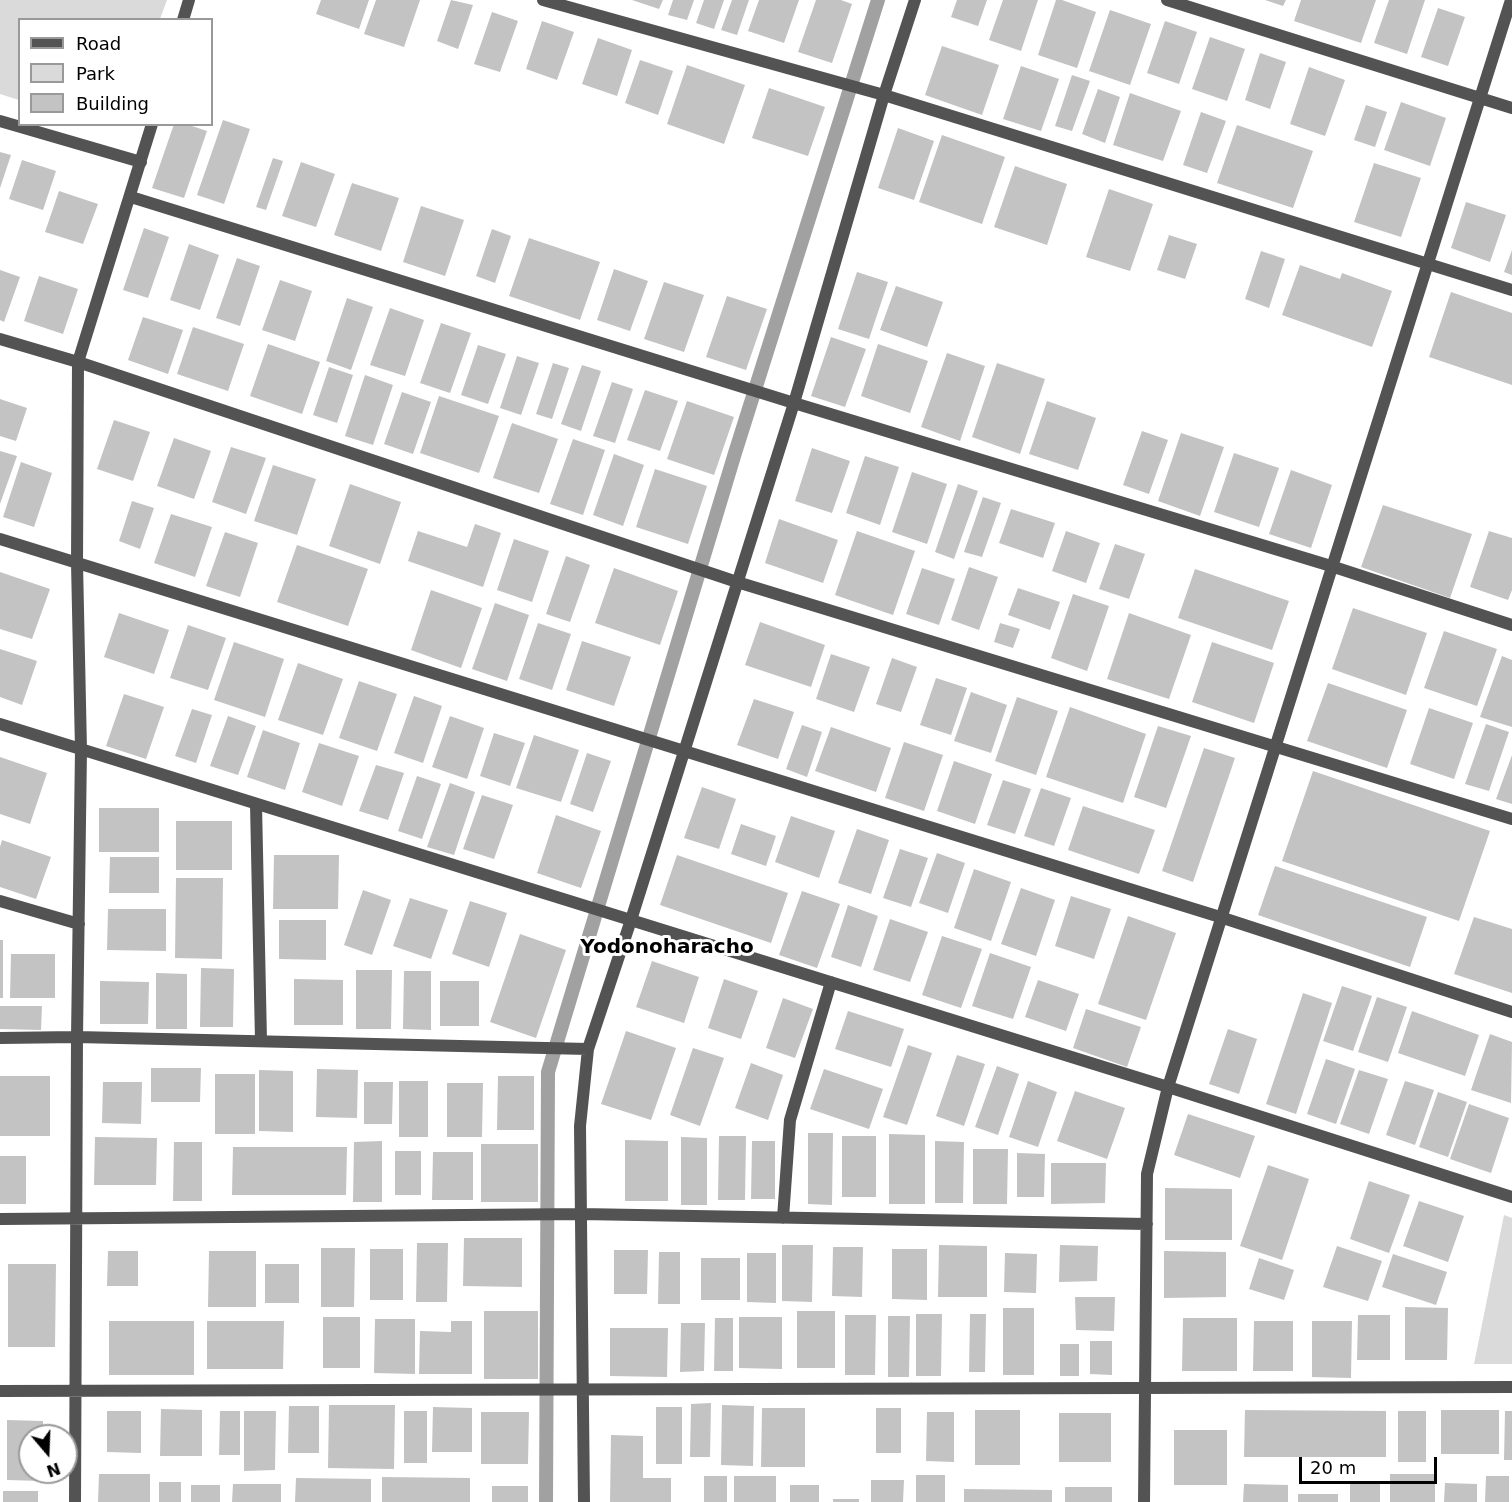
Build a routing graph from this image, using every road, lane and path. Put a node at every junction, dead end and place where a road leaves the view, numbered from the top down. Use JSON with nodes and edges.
{"nodes":[{"id":1,"x":189,"y":0,"type":"edge"},
{"id":2,"x":543,"y":0,"type":"edge"},
{"id":3,"x":915,"y":0,"type":"edge"},
{"id":4,"x":1167,"y":0,"type":"edge"},
{"id":5,"x":1511,"y":0,"type":"edge"},
{"id":6,"x":184,"y":18,"type":"edge"},
{"id":7,"x":884,"y":95,"type":"junction"},
{"id":8,"x":1480,"y":98,"type":"junction"},
{"id":9,"x":1512,"y":108,"type":"edge"},
{"id":10,"x":0,"y":121,"type":"edge"},
{"id":11,"x":151,"y":126,"type":"edge"},
{"id":12,"x":141,"y":162,"type":"junction"},
{"id":13,"x":131,"y":197,"type":"junction"},
{"id":14,"x":1428,"y":264,"type":"junction"},
{"id":15,"x":1512,"y":290,"type":"edge"},
{"id":16,"x":0,"y":339,"type":"edge"},
{"id":17,"x":78,"y":362,"type":"junction"},
{"id":18,"x":794,"y":403,"type":"junction"},
{"id":19,"x":0,"y":539,"type":"edge"},
{"id":20,"x":77,"y":563,"type":"junction"},
{"id":21,"x":1331,"y":566,"type":"junction"},
{"id":22,"x":737,"y":582,"type":"junction"},
{"id":23,"x":1512,"y":625,"type":"edge"},
{"id":24,"x":0,"y":724,"type":"edge"},
{"id":25,"x":1275,"y":747,"type":"junction"},
{"id":26,"x":81,"y":750,"type":"junction"},
{"id":27,"x":684,"y":752,"type":"junction"},
{"id":28,"x":256,"y":804,"type":"junction"},
{"id":29,"x":1512,"y":819,"type":"edge"},
{"id":30,"x":0,"y":901,"type":"edge"},
{"id":31,"x":1220,"y":917,"type":"junction"},
{"id":32,"x":631,"y":920,"type":"junction"},
{"id":33,"x":79,"y":924,"type":"junction"},
{"id":34,"x":831,"y":982,"type":"junction"},
{"id":35,"x":1512,"y":1012,"type":"edge"},
{"id":36,"x":77,"y":1037,"type":"junction"},
{"id":37,"x":0,"y":1038,"type":"edge"},
{"id":38,"x":261,"y":1041,"type":"junction"},
{"id":39,"x":588,"y":1049,"type":"junction"},
{"id":40,"x":1168,"y":1087,"type":"junction"},
{"id":41,"x":1512,"y":1197,"type":"edge"},
{"id":42,"x":581,"y":1214,"type":"junction"},
{"id":43,"x":0,"y":1218,"type":"edge"},
{"id":44,"x":76,"y":1218,"type":"junction"},
{"id":45,"x":783,"y":1218,"type":"junction"},
{"id":46,"x":1147,"y":1224,"type":"junction"},
{"id":47,"x":1145,"y":1387,"type":"junction"},
{"id":48,"x":1512,"y":1387,"type":"edge"},
{"id":49,"x":583,"y":1389,"type":"junction"},
{"id":50,"x":0,"y":1391,"type":"edge"},
{"id":51,"x":75,"y":1391,"type":"junction"},
{"id":52,"x":75,"y":1502,"type":"edge"},
{"id":53,"x":584,"y":1502,"type":"edge"},
{"id":54,"x":1144,"y":1502,"type":"edge"}],
"edges":[{"from":1,"to":6,"type":"street"},
{"from":2,"to":7,"type":"street"},
{"from":3,"to":7,"type":"street"},
{"from":4,"to":8,"type":"street"},
{"from":5,"to":8,"type":"street"},
{"from":7,"to":14,"type":"street"},
{"from":7,"to":18,"type":"street"},
{"from":8,"to":9,"type":"street"},
{"from":8,"to":14,"type":"street"},
{"from":10,"to":12,"type":"street"},
{"from":11,"to":12,"type":"street"},
{"from":12,"to":13,"type":"street"},
{"from":13,"to":17,"type":"street"},
{"from":13,"to":18,"type":"street"},
{"from":14,"to":15,"type":"street"},
{"from":14,"to":21,"type":"street"},
{"from":16,"to":17,"type":"street"},
{"from":17,"to":20,"type":"street"},
{"from":17,"to":22,"type":"street"},
{"from":18,"to":21,"type":"street"},
{"from":18,"to":22,"type":"street"},
{"from":19,"to":20,"type":"street"},
{"from":20,"to":26,"type":"street"},
{"from":20,"to":27,"type":"street"},
{"from":21,"to":23,"type":"street"},
{"from":21,"to":25,"type":"street"},
{"from":22,"to":25,"type":"street"},
{"from":22,"to":27,"type":"street"},
{"from":24,"to":26,"type":"street"},
{"from":25,"to":29,"type":"street"},
{"from":25,"to":31,"type":"street"},
{"from":26,"to":28,"type":"street"},
{"from":26,"to":33,"type":"street"},
{"from":27,"to":31,"type":"street"},
{"from":27,"to":32,"type":"street"},
{"from":28,"to":32,"type":"street"},
{"from":28,"to":38,"type":"street"},
{"from":30,"to":33,"type":"street"},
{"from":31,"to":35,"type":"street"},
{"from":31,"to":40,"type":"street"},
{"from":32,"to":34,"type":"street"},
{"from":32,"to":39,"type":"street"},
{"from":33,"to":36,"type":"street"},
{"from":34,"to":40,"type":"street"},
{"from":34,"to":45,"type":"street"},
{"from":36,"to":37,"type":"street"},
{"from":36,"to":38,"type":"street"},
{"from":36,"to":44,"type":"street"},
{"from":38,"to":39,"type":"street"},
{"from":39,"to":42,"type":"street"},
{"from":40,"to":41,"type":"street"},
{"from":40,"to":46,"type":"street"},
{"from":42,"to":44,"type":"street"},
{"from":42,"to":45,"type":"street"},
{"from":42,"to":49,"type":"street"},
{"from":43,"to":44,"type":"street"},
{"from":44,"to":51,"type":"street"},
{"from":45,"to":46,"type":"street"},
{"from":46,"to":47,"type":"street"},
{"from":47,"to":48,"type":"street"},
{"from":47,"to":49,"type":"street"},
{"from":47,"to":54,"type":"street"},
{"from":49,"to":51,"type":"street"},
{"from":49,"to":53,"type":"street"},
{"from":50,"to":51,"type":"street"},
{"from":51,"to":52,"type":"street"}]}
